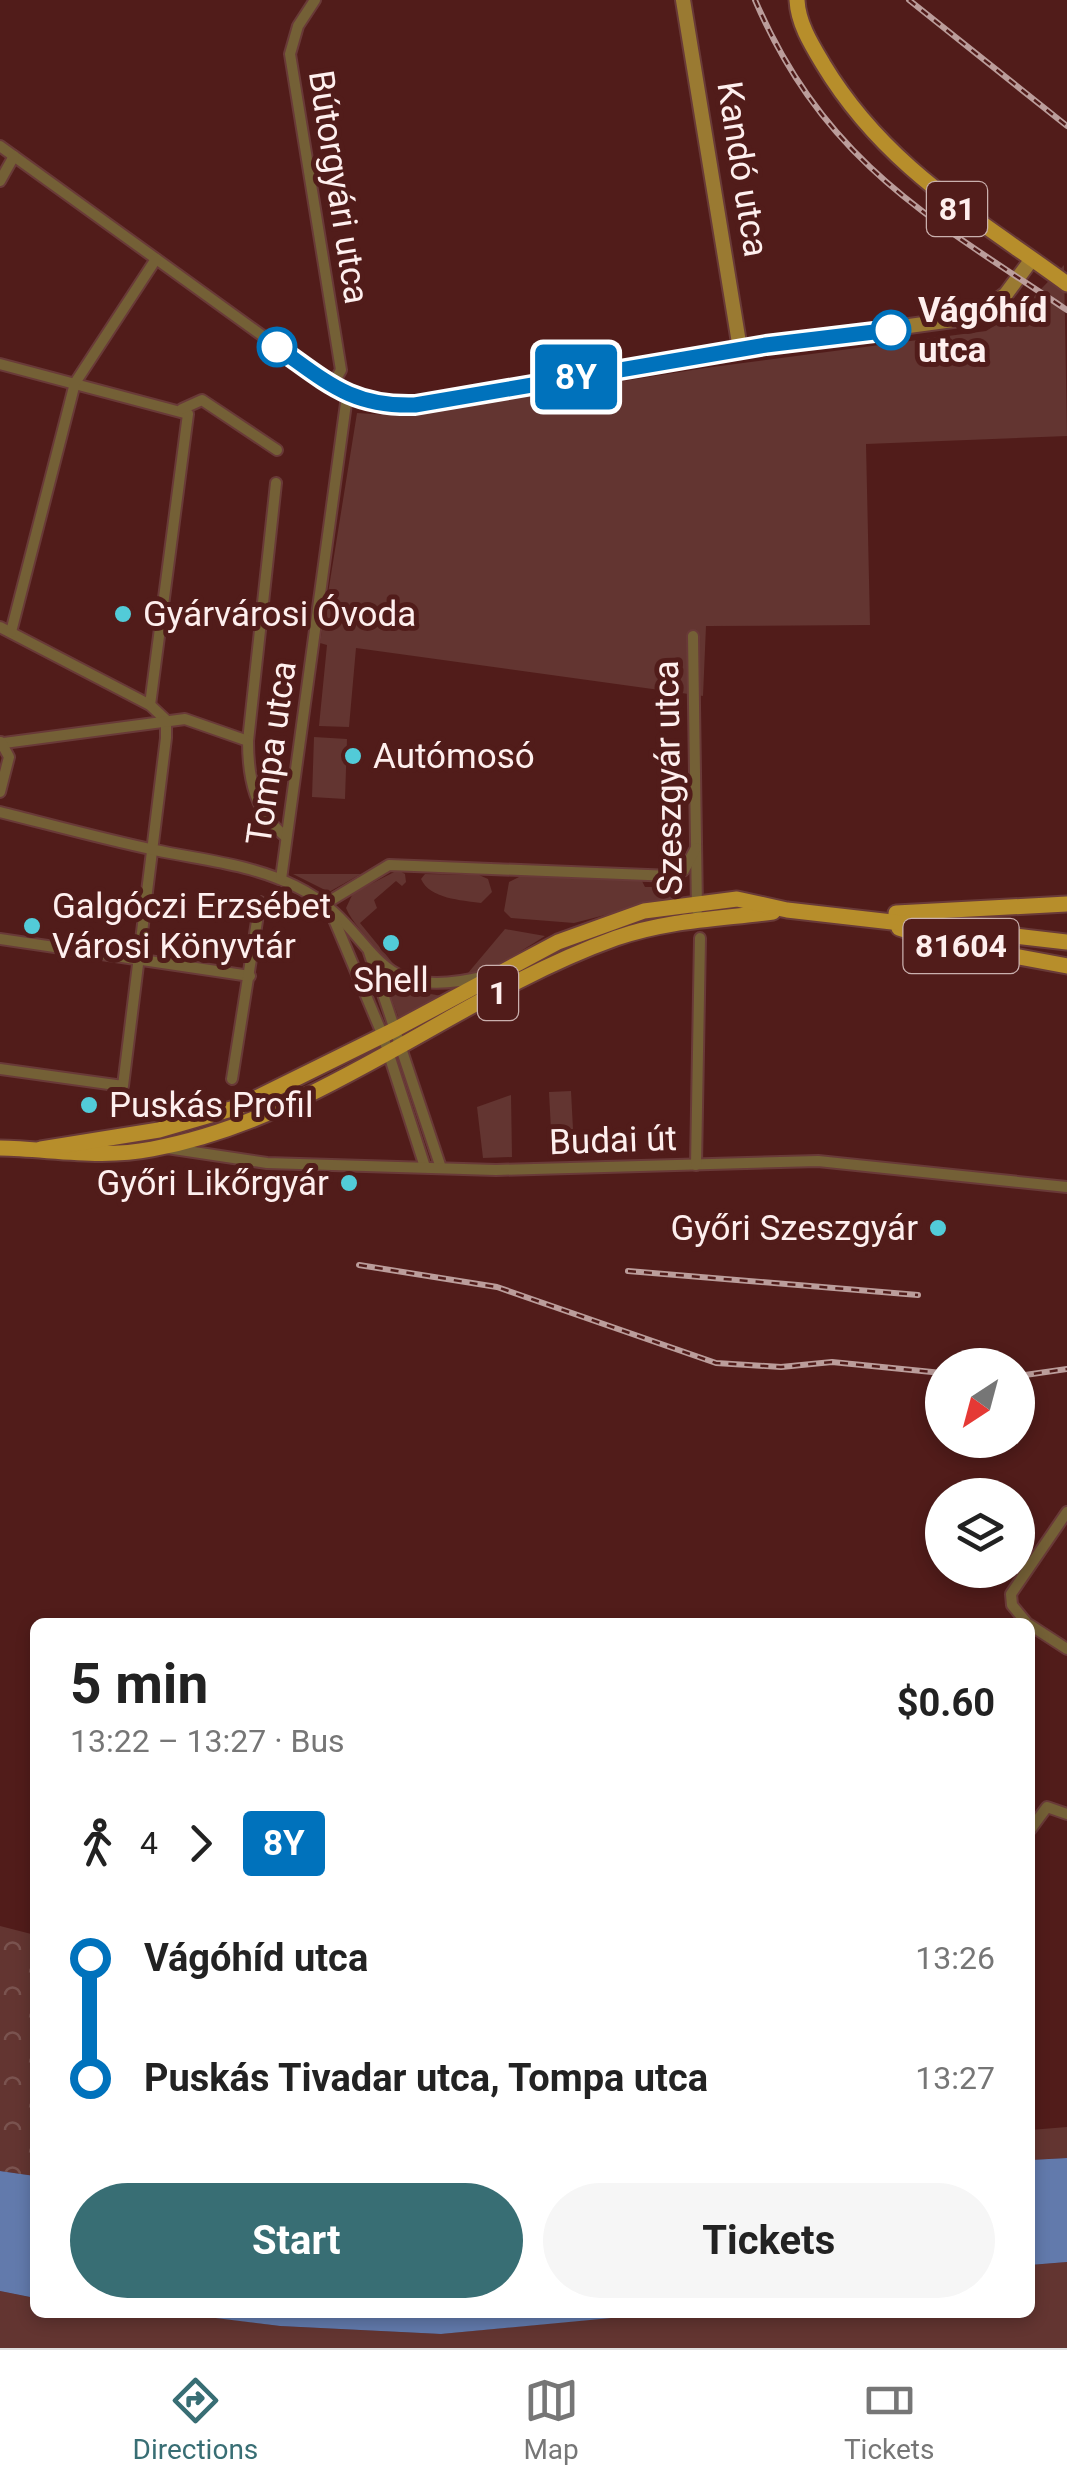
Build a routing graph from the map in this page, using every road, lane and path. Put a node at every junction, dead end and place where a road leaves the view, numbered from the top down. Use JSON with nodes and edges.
{"nodes":[{"id":1,"x":315,"y":0,"type":"edge"},
{"id":2,"x":683,"y":0,"type":"edge"},
{"id":3,"x":796,"y":0,"type":"edge"},
{"id":4,"x":0,"y":146,"type":"edge"},
{"id":5,"x":14,"y":156,"type":"junction"},
{"id":6,"x":0,"y":181,"type":"edge"},
{"id":7,"x":156,"y":259,"type":"junction"},
{"id":8,"x":1032,"y":259,"type":"junction"},
{"id":9,"x":1067,"y":284,"type":"edge"},
{"id":10,"x":740,"y":349,"type":"junction"},
{"id":11,"x":0,"y":364,"type":"edge"},
{"id":12,"x":75,"y":382,"type":"junction"},
{"id":13,"x":332,"y":386,"type":"junction"},
{"id":14,"x":348,"y":396,"type":"junction"},
{"id":15,"x":185,"y":411,"type":"junction"},
{"id":16,"x":277,"y":450,"type":"dead end"},
{"id":17,"x":276,"y":484,"type":"dead end"},
{"id":18,"x":6,"y":630,"type":"edge"},
{"id":19,"x":693,"y":636,"type":"dead end"},
{"id":20,"x":150,"y":704,"type":"junction"},
{"id":21,"x":166,"y":720,"type":"junction"},
{"id":22,"x":2,"y":742,"type":"edge"},
{"id":23,"x":248,"y":742,"type":"junction"},
{"id":24,"x":0,"y":792,"type":"edge"},
{"id":25,"x":0,"y":812,"type":"edge"},
{"id":26,"x":286,"y":837,"type":"junction"},
{"id":27,"x":696,"y":848,"type":"junction"},
{"id":28,"x":154,"y":850,"type":"junction"},
{"id":29,"x":280,"y":879,"type":"junction"},
{"id":30,"x":697,"y":901,"type":"junction"},
{"id":31,"x":260,"y":902,"type":"dead end"},
{"id":32,"x":1067,"y":904,"type":"edge"},
{"id":33,"x":327,"y":908,"type":"junction"},
{"id":34,"x":787,"y":910,"type":"junction"},
{"id":35,"x":857,"y":915,"type":"junction"},
{"id":36,"x":698,"y":918,"type":"junction"},
{"id":37,"x":0,"y":938,"type":"edge"},
{"id":38,"x":700,"y":938,"type":"dead end"},
{"id":39,"x":1067,"y":942,"type":"edge"},
{"id":40,"x":369,"y":951,"type":"junction"},
{"id":41,"x":139,"y":963,"type":"junction"},
{"id":42,"x":1067,"y":966,"type":"edge"},
{"id":43,"x":506,"y":971,"type":"junction"},
{"id":44,"x":250,"y":976,"type":"junction"},
{"id":45,"x":392,"y":1041,"type":"junction"},
{"id":46,"x":0,"y":1069,"type":"edge"},
{"id":47,"x":232,"y":1079,"type":"dead end"},
{"id":48,"x":161,"y":1147,"type":"junction"},
{"id":49,"x":0,"y":1148,"type":"edge"},
{"id":50,"x":41,"y":1149,"type":"junction"},
{"id":51,"x":696,"y":1165,"type":"junction"},
{"id":52,"x":425,"y":1167,"type":"junction"},
{"id":53,"x":442,"y":1168,"type":"junction"},
{"id":54,"x":1067,"y":1187,"type":"edge"},
{"id":55,"x":1067,"y":1512,"type":"edge"},
{"id":56,"x":1023,"y":1618,"type":"edge"},
{"id":57,"x":1035,"y":1628,"type":"edge"},
{"id":58,"x":1067,"y":1649,"type":"edge"},
{"id":59,"x":1067,"y":1814,"type":"edge"},
{"id":60,"x":1035,"y":1822,"type":"edge"}],
"edges":[{"from":1,"to":13,"type":"street","name":"Bútorgyári utca"},
{"from":2,"to":10,"type":"street","name":"Kandó utca"},
{"from":3,"to":8,"type":"main road","number":"81"},
{"from":4,"to":5,"type":"street"},
{"from":5,"to":6,"type":"street"},
{"from":5,"to":7,"type":"street"},
{"from":7,"to":12,"type":"street"},
{"from":7,"to":13,"type":"street"},
{"from":8,"to":9,"type":"main road","number":"81"},
{"from":8,"to":10,"type":"street"},
{"from":10,"to":14,"type":"street"},
{"from":11,"to":12,"type":"street"},
{"from":12,"to":15,"type":"street"},
{"from":12,"to":18,"type":"street"},
{"from":13,"to":14,"type":"street"},
{"from":14,"to":26,"type":"street","name":"Tompa utca"},
{"from":15,"to":16,"type":"street"},
{"from":15,"to":20,"type":"street"},
{"from":17,"to":23,"type":"street"},
{"from":18,"to":20,"type":"street"},
{"from":19,"to":27,"type":"street","name":"Szeszgyár utca"},
{"from":20,"to":21,"type":"street"},
{"from":21,"to":22,"type":"street"},
{"from":21,"to":23,"type":"street"},
{"from":21,"to":28,"type":"street"},
{"from":22,"to":24,"type":"street"},
{"from":23,"to":26,"type":"street"},
{"from":25,"to":28,"type":"street"},
{"from":26,"to":29,"type":"street","name":"Tompa utca"},
{"from":27,"to":30,"type":"street","name":"Szeszgyár utca"},
{"from":27,"to":33,"type":"street"},
{"from":28,"to":29,"type":"street"},
{"from":28,"to":41,"type":"street"},
{"from":29,"to":33,"type":"street"},
{"from":30,"to":34,"type":"main road","number":"1"},
{"from":30,"to":36,"type":"street","name":"Szeszgyár utca"},
{"from":30,"to":43,"type":"main road","number":"1"},
{"from":31,"to":44,"type":"street"},
{"from":32,"to":35,"type":"main road"},
{"from":33,"to":40,"type":"street"},
{"from":33,"to":45,"type":"street"},
{"from":34,"to":35,"type":"main road","number":"1"},
{"from":34,"to":36,"type":"main road","number":"1"},
{"from":35,"to":39,"type":"main road","number":"1"},
{"from":35,"to":42,"type":"main road","number":"81604"},
{"from":36,"to":45,"type":"main road","number":"1"},
{"from":37,"to":41,"type":"street"},
{"from":38,"to":51,"type":"street","name":"Szeszgyár utca"},
{"from":40,"to":43,"type":"street"},
{"from":40,"to":45,"type":"street"},
{"from":41,"to":44,"type":"street"},
{"from":41,"to":46,"type":"street"},
{"from":43,"to":45,"type":"main road","number":"1"},
{"from":44,"to":47,"type":"street"},
{"from":45,"to":48,"type":"main road","number":"1"},
{"from":45,"to":50,"type":"main road","number":"1"},
{"from":45,"to":52,"type":"street"},
{"from":45,"to":53,"type":"street"},
{"from":48,"to":50,"type":"main road","number":"1"},
{"from":48,"to":52,"type":"street","name":"Budai út"},
{"from":49,"to":50,"type":"main road","number":"1"},
{"from":51,"to":53,"type":"street","name":"Budai út"},
{"from":51,"to":54,"type":"street","name":"Budai út"},
{"from":52,"to":53,"type":"street","name":"Budai út"},
{"from":55,"to":56,"type":"street"},
{"from":57,"to":58,"type":"street"},
{"from":59,"to":60,"type":"street"}]}
